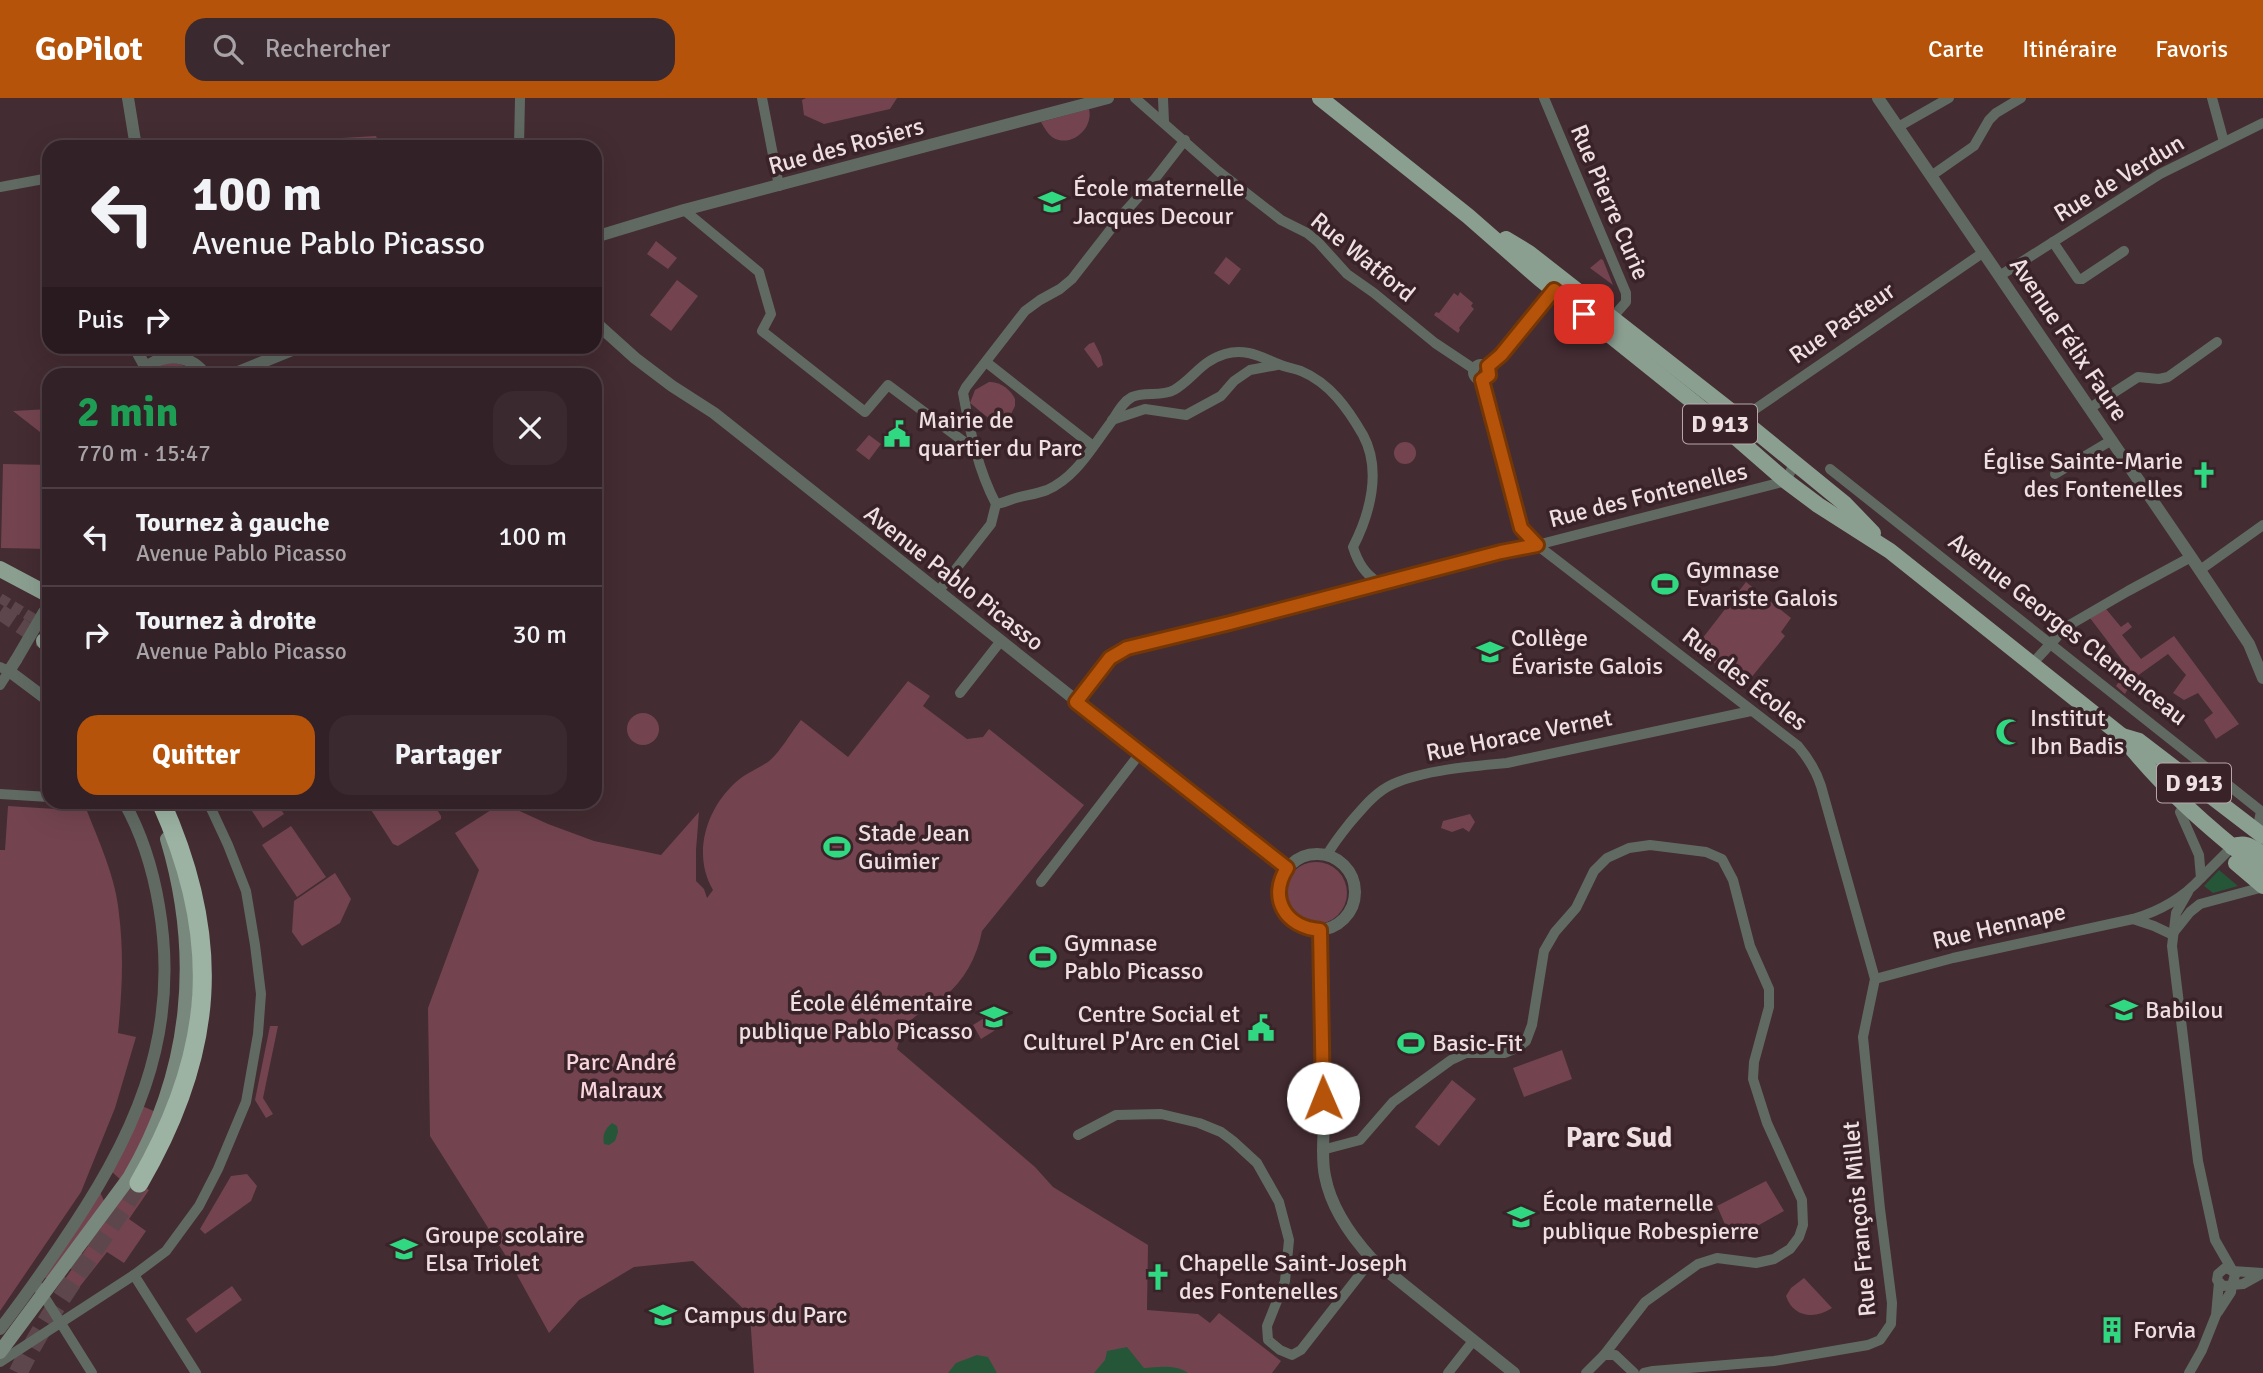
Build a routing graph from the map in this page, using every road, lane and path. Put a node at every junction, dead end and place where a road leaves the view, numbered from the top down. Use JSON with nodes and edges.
{"nodes":[{"id":1,"x":128,"y":98,"type":"edge"},
{"id":2,"x":520,"y":98,"type":"edge"},
{"id":3,"x":762,"y":98,"type":"edge"},
{"id":4,"x":1108,"y":98,"type":"edge"},
{"id":5,"x":1135,"y":98,"type":"edge"},
{"id":6,"x":1163,"y":98,"type":"edge"},
{"id":7,"x":1320,"y":98,"type":"edge"},
{"id":8,"x":1544,"y":98,"type":"edge"},
{"id":9,"x":1878,"y":98,"type":"edge"},
{"id":10,"x":1949,"y":98,"type":"edge"},
{"id":11,"x":2021,"y":98,"type":"edge"},
{"id":12,"x":2212,"y":98,"type":"edge"},
{"id":13,"x":1164,"y":122,"type":"junction"},
{"id":14,"x":2263,"y":123,"type":"edge"},
{"id":15,"x":1898,"y":127,"type":"junction"},
{"id":16,"x":135,"y":140,"type":"edge"},
{"id":17,"x":519,"y":140,"type":"edge"},
{"id":18,"x":1185,"y":141,"type":"junction"},
{"id":19,"x":2224,"y":142,"type":"junction"},
{"id":20,"x":1931,"y":176,"type":"junction"},
{"id":21,"x":42,"y":179,"type":"edge"},
{"id":22,"x":779,"y":186,"type":"junction"},
{"id":23,"x":0,"y":187,"type":"edge"},
{"id":24,"x":684,"y":210,"type":"junction"},
{"id":25,"x":1468,"y":216,"type":"junction"},
{"id":26,"x":602,"y":235,"type":"edge"},
{"id":27,"x":2053,"y":242,"type":"junction"},
{"id":28,"x":2124,"y":251,"type":"dead end"},
{"id":29,"x":1983,"y":252,"type":"junction"},
{"id":30,"x":2001,"y":275,"type":"junction"},
{"id":31,"x":1554,"y":290,"type":"junction"},
{"id":32,"x":1611,"y":318,"type":"junction"},
{"id":33,"x":602,"y":328,"type":"edge"},
{"id":34,"x":2217,"y":342,"type":"dead end"},
{"id":35,"x":282,"y":354,"type":"edge"},
{"id":36,"x":986,"y":362,"type":"junction"},
{"id":37,"x":1280,"y":365,"type":"junction"},
{"id":38,"x":1488,"y":366,"type":"junction"},
{"id":39,"x":147,"y":368,"type":"edge"},
{"id":40,"x":198,"y":368,"type":"edge"},
{"id":41,"x":248,"y":368,"type":"edge"},
{"id":42,"x":1474,"y":369,"type":"junction"},
{"id":43,"x":1482,"y":380,"type":"junction"},
{"id":44,"x":2091,"y":408,"type":"junction"},
{"id":45,"x":1741,"y":419,"type":"junction"},
{"id":46,"x":1112,"y":420,"type":"junction"},
{"id":47,"x":1734,"y":436,"type":"junction"},
{"id":48,"x":2112,"y":440,"type":"junction"},
{"id":49,"x":1093,"y":446,"type":"junction"},
{"id":50,"x":975,"y":450,"type":"junction"},
{"id":51,"x":1794,"y":464,"type":"junction"},
{"id":52,"x":1830,"y":469,"type":"dead end"},
{"id":53,"x":2055,"y":474,"type":"dead end"},
{"id":54,"x":1786,"y":481,"type":"junction"},
{"id":55,"x":996,"y":504,"type":"junction"},
{"id":56,"x":2263,"y":525,"type":"edge"},
{"id":57,"x":1537,"y":545,"type":"junction"},
{"id":58,"x":1890,"y":551,"type":"junction"},
{"id":59,"x":2192,"y":557,"type":"junction"},
{"id":60,"x":0,"y":569,"type":"edge"},
{"id":61,"x":2200,"y":570,"type":"junction"},
{"id":62,"x":1379,"y":583,"type":"junction"},
{"id":63,"x":42,"y":591,"type":"edge"},
{"id":64,"x":938,"y":592,"type":"junction"},
{"id":65,"x":42,"y":616,"type":"edge"},
{"id":66,"x":1000,"y":642,"type":"junction"},
{"id":67,"x":2049,"y":643,"type":"junction"},
{"id":68,"x":2032,"y":664,"type":"junction"},
{"id":69,"x":8,"y":666,"type":"edge"},
{"id":70,"x":2263,"y":678,"type":"edge"},
{"id":71,"x":0,"y":685,"type":"edge"},
{"id":72,"x":960,"y":693,"type":"dead end"},
{"id":73,"x":42,"y":695,"type":"edge"},
{"id":74,"x":1076,"y":702,"type":"junction"},
{"id":75,"x":1751,"y":711,"type":"junction"},
{"id":76,"x":2122,"y":736,"type":"junction"},
{"id":77,"x":1141,"y":752,"type":"junction"},
{"id":78,"x":2173,"y":792,"type":"junction"},
{"id":79,"x":0,"y":794,"type":"edge"},
{"id":80,"x":42,"y":797,"type":"edge"},
{"id":81,"x":127,"y":809,"type":"edge"},
{"id":82,"x":155,"y":809,"type":"edge"},
{"id":83,"x":164,"y":809,"type":"edge"},
{"id":84,"x":211,"y":809,"type":"edge"},
{"id":85,"x":2180,"y":812,"type":"junction"},
{"id":86,"x":2260,"y":834,"type":"edge"},
{"id":87,"x":2229,"y":850,"type":"junction"},
{"id":88,"x":2263,"y":854,"type":"edge"},
{"id":89,"x":1327,"y":855,"type":"junction"},
{"id":90,"x":1287,"y":868,"type":"junction"},
{"id":91,"x":2263,"y":871,"type":"edge"},
{"id":92,"x":2201,"y":878,"type":"junction"},
{"id":93,"x":1041,"y":882,"type":"dead end"},
{"id":94,"x":2263,"y":886,"type":"edge"},
{"id":95,"x":2188,"y":892,"type":"junction"},
{"id":96,"x":2133,"y":919,"type":"junction"},
{"id":97,"x":1320,"y":930,"type":"junction"},
{"id":98,"x":2173,"y":935,"type":"junction"},
{"id":99,"x":1875,"y":979,"type":"junction"},
{"id":100,"x":1078,"y":1135,"type":"dead end"},
{"id":101,"x":1322,"y":1150,"type":"junction"},
{"id":102,"x":108,"y":1170,"type":"junction"},
{"id":103,"x":139,"y":1183,"type":"tunnel mouth"},
{"id":104,"x":108,"y":1207,"type":"junction"},
{"id":105,"x":2215,"y":1237,"type":"junction"},
{"id":106,"x":1372,"y":1259,"type":"junction"},
{"id":107,"x":2231,"y":1270,"type":"junction"},
{"id":108,"x":2263,"y":1273,"type":"edge"},
{"id":109,"x":135,"y":1275,"type":"junction"},
{"id":110,"x":2218,"y":1278,"type":"junction"},
{"id":111,"x":2235,"y":1287,"type":"junction"},
{"id":112,"x":39,"y":1289,"type":"junction"},
{"id":113,"x":2216,"y":1315,"type":"junction"},
{"id":114,"x":60,"y":1323,"type":"junction"},
{"id":115,"x":0,"y":1329,"type":"edge"},
{"id":116,"x":1473,"y":1340,"type":"junction"},
{"id":117,"x":0,"y":1352,"type":"edge"},
{"id":118,"x":1604,"y":1355,"type":"junction"},
{"id":119,"x":0,"y":1362,"type":"edge"},
{"id":120,"x":92,"y":1373,"type":"edge"},
{"id":121,"x":196,"y":1373,"type":"edge"},
{"id":122,"x":1448,"y":1373,"type":"edge"},
{"id":123,"x":1514,"y":1373,"type":"edge"},
{"id":124,"x":1586,"y":1373,"type":"edge"},
{"id":125,"x":1634,"y":1373,"type":"edge"},
{"id":126,"x":1644,"y":1373,"type":"edge"},
{"id":127,"x":2189,"y":1373,"type":"edge"}],
"edges":[{"from":1,"to":16,"type":"street"},
{"from":2,"to":17,"type":"street"},
{"from":3,"to":22,"type":"street"},
{"from":4,"to":22,"type":"street","name":"Rue des Rosiers"},
{"from":5,"to":13,"type":"street","name":"Rue Watford"},
{"from":6,"to":13,"type":"street"},
{"from":7,"to":25,"type":"main road","name":"Avenue Georges Clemenceau","number":"D 913"},
{"from":8,"to":32,"type":"street","name":"Rue Pierre Curie"},
{"from":9,"to":15,"type":"street","name":"Avenue Félix Faure"},
{"from":10,"to":15,"type":"street"},
{"from":11,"to":20,"type":"street"},
{"from":12,"to":19,"type":"street"},
{"from":13,"to":18,"type":"street","name":"Rue Watford"},
{"from":14,"to":19,"type":"street","name":"Rue de Verdun"},
{"from":15,"to":20,"type":"street","name":"Avenue Félix Faure"},
{"from":18,"to":36,"type":"street"},
{"from":18,"to":42,"type":"street","name":"Rue Watford"},
{"from":19,"to":27,"type":"street","name":"Rue de Verdun"},
{"from":20,"to":29,"type":"street","name":"Avenue Félix Faure"},
{"from":21,"to":23,"type":"street"},
{"from":22,"to":24,"type":"street","name":"Rue des Rosiers"},
{"from":24,"to":26,"type":"street","name":"Rue des Rosiers"},
{"from":24,"to":50,"type":"street"},
{"from":25,"to":31,"type":"main road","name":"Avenue Georges Clemenceau","number":"D 913"},
{"from":25,"to":32,"type":"main road","name":"Avenue Georges Clemenceau","number":"D 913"},
{"from":27,"to":28,"type":"street"},
{"from":27,"to":30,"type":"street","name":"Rue de Verdun"},
{"from":29,"to":30,"type":"street","name":"Avenue Félix Faure"},
{"from":29,"to":45,"type":"street","name":"Rue Pasteur"},
{"from":30,"to":44,"type":"street","name":"Avenue Félix Faure"},
{"from":31,"to":38,"type":"street"},
{"from":31,"to":47,"type":"main road","name":"Avenue Georges Clemenceau","number":"D 913"},
{"from":32,"to":45,"type":"main road","name":"Avenue Georges Clemenceau","number":"D 913"},
{"from":33,"to":64,"type":"street","name":"Avenue Pablo Picasso"},
{"from":34,"to":44,"type":"street"},
{"from":35,"to":41,"type":"street"},
{"from":36,"to":49,"type":"street"},
{"from":36,"to":50,"type":"street"},
{"from":37,"to":46,"type":"street"},
{"from":37,"to":46,"type":"street"},
{"from":37,"to":62,"type":"street"},
{"from":38,"to":42,"type":"street"},
{"from":38,"to":43,"type":"street"},
{"from":39,"to":40,"type":"street"},
{"from":42,"to":43,"type":"street"},
{"from":43,"to":57,"type":"street","name":"Rue des Écoles"},
{"from":44,"to":48,"type":"street","name":"Avenue Félix Faure"},
{"from":45,"to":47,"type":"street"},
{"from":45,"to":51,"type":"main road","name":"Avenue Georges Clemenceau","number":"D 913"},
{"from":46,"to":49,"type":"street"},
{"from":47,"to":54,"type":"main road","name":"Avenue Georges Clemenceau","number":"D 913"},
{"from":48,"to":53,"type":"street"},
{"from":48,"to":59,"type":"street","name":"Avenue Félix Faure"},
{"from":49,"to":55,"type":"street"},
{"from":50,"to":55,"type":"street"},
{"from":51,"to":54,"type":"street","name":"Rue des Fontenelles"},
{"from":51,"to":58,"type":"main road","name":"Avenue Georges Clemenceau","number":"D 913"},
{"from":52,"to":67,"type":"street","name":"Avenue Georges Clemenceau"},
{"from":54,"to":57,"type":"street","name":"Rue des Fontenelles"},
{"from":54,"to":58,"type":"main road","name":"Avenue Georges Clemenceau","number":"D 913"},
{"from":55,"to":64,"type":"street"},
{"from":56,"to":61,"type":"street"},
{"from":57,"to":62,"type":"street","name":"Rue des Fontenelles"},
{"from":57,"to":75,"type":"street","name":"Rue des Écoles"},
{"from":58,"to":68,"type":"main road","name":"Avenue Georges Clemenceau","number":"D 913"},
{"from":59,"to":61,"type":"street","name":"Avenue Félix Faure"},
{"from":59,"to":67,"type":"street"},
{"from":60,"to":63,"type":"main road"},
{"from":61,"to":70,"type":"street","name":"Avenue Félix Faure"},
{"from":62,"to":74,"type":"street","name":"Rue des Fontenelles"},
{"from":64,"to":66,"type":"street","name":"Avenue Pablo Picasso"},
{"from":65,"to":69,"type":"street","bridge":true},
{"from":66,"to":72,"type":"street"},
{"from":66,"to":74,"type":"street","name":"Avenue Pablo Picasso"},
{"from":67,"to":68,"type":"street"},
{"from":67,"to":86,"type":"street","name":"Avenue Georges Clemenceau"},
{"from":68,"to":76,"type":"main road","name":"Avenue Georges Clemenceau","number":"D 913"},
{"from":69,"to":71,"type":"street"},
{"from":69,"to":73,"type":"street"},
{"from":74,"to":77,"type":"street","name":"Avenue Pablo Picasso"},
{"from":75,"to":89,"type":"street","name":"Rue Horace Vernet"},
{"from":75,"to":99,"type":"street","name":"Rue des Écoles"},
{"from":76,"to":78,"type":"main road","name":"Avenue Georges Clemenceau","number":"D 913"},
{"from":76,"to":86,"type":"main road","name":"Avenue Georges Clemenceau","number":"D 913"},
{"from":77,"to":90,"type":"street","name":"Avenue Pablo Picasso"},
{"from":77,"to":93,"type":"street"},
{"from":78,"to":85,"type":"main road","name":"Avenue Georges Clemenceau","number":"D 913"},
{"from":78,"to":87,"type":"main road","name":"Avenue Georges Clemenceau","number":"D 913"},
{"from":79,"to":80,"type":"street"},
{"from":81,"to":102,"type":"street"},
{"from":82,"to":104,"type":"main road"},
{"from":83,"to":103,"type":"highway"},
{"from":84,"to":109,"type":"street"},
{"from":85,"to":87,"type":"main road","name":"Avenue Georges Clemenceau","number":"D 913"},
{"from":85,"to":92,"type":"street"},
{"from":87,"to":88,"type":"main road"},
{"from":87,"to":91,"type":"main road","name":"Avenue Georges Clemenceau","number":"D 913"},
{"from":87,"to":92,"type":"street","name":"Rue Hennape"},
{"from":87,"to":94,"type":"main road","name":"Avenue Georges Clemenceau","number":"D 913"},
{"from":89,"to":90,"type":"street"},
{"from":89,"to":97,"type":"street"},
{"from":90,"to":97,"type":"street"},
{"from":92,"to":95,"type":"street","name":"Rue Hennape"},
{"from":94,"to":98,"type":"street"},
{"from":95,"to":96,"type":"street","name":"Rue Hennape"},
{"from":95,"to":98,"type":"street"},
{"from":96,"to":98,"type":"street"},
{"from":96,"to":99,"type":"street","name":"Rue Hennape"},
{"from":97,"to":101,"type":"street"},
{"from":98,"to":105,"type":"street"},
{"from":99,"to":126,"type":"street","name":"Rue François Millet"},
{"from":100,"to":106,"type":"street"},
{"from":101,"to":106,"type":"street"},
{"from":101,"to":118,"type":"street"},
{"from":102,"to":104,"type":"street"},
{"from":102,"to":112,"type":"street"},
{"from":104,"to":112,"type":"main road"},
{"from":105,"to":107,"type":"street"},
{"from":105,"to":110,"type":"street"},
{"from":106,"to":116,"type":"street"},
{"from":107,"to":108,"type":"street"},
{"from":107,"to":110,"type":"street"},
{"from":107,"to":111,"type":"street"},
{"from":108,"to":111,"type":"street"},
{"from":109,"to":114,"type":"street"},
{"from":109,"to":121,"type":"street"},
{"from":110,"to":111,"type":"street"},
{"from":110,"to":113,"type":"street"},
{"from":111,"to":113,"type":"street"},
{"from":112,"to":114,"type":"street"},
{"from":112,"to":115,"type":"street"},
{"from":112,"to":117,"type":"main road"},
{"from":113,"to":127,"type":"street"},
{"from":114,"to":119,"type":"street"},
{"from":114,"to":120,"type":"street"},
{"from":116,"to":122,"type":"street"},
{"from":116,"to":123,"type":"street"},
{"from":118,"to":124,"type":"street"},
{"from":118,"to":125,"type":"street"}]}
